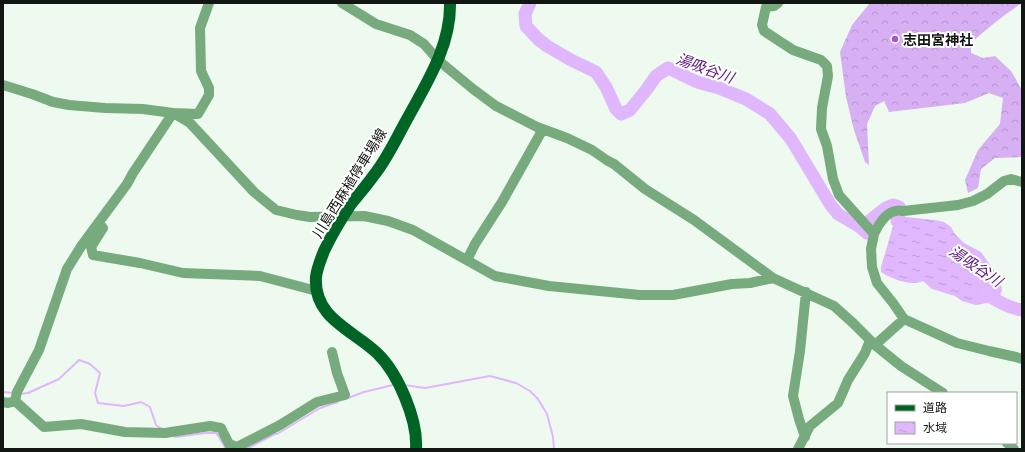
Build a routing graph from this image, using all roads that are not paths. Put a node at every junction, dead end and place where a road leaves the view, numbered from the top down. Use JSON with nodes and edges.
{"nodes":[{"id":1,"x":210,"y":3,"type":"edge"},
{"id":2,"x":342,"y":3,"type":"edge"},
{"id":3,"x":450,"y":3,"type":"edge"},
{"id":4,"x":778,"y":3,"type":"edge"},
{"id":5,"x":763,"y":5,"type":"edge"},
{"id":6,"x":438,"y":60,"type":"junction"},
{"id":7,"x":3,"y":85,"type":"edge"},
{"id":8,"x":173,"y":113,"type":"junction"},
{"id":9,"x":543,"y":129,"type":"junction"},
{"id":10,"x":1022,"y":182,"type":"edge"},
{"id":11,"x":344,"y":216,"type":"junction"},
{"id":12,"x":98,"y":223,"type":"junction"},
{"id":13,"x":868,"y":228,"type":"junction"},
{"id":14,"x":467,"y":260,"type":"junction"},
{"id":15,"x":773,"y":278,"type":"junction"},
{"id":16,"x":317,"y":291,"type":"junction"},
{"id":17,"x":806,"y":292,"type":"junction"},
{"id":18,"x":904,"y":318,"type":"junction"},
{"id":19,"x":872,"y":343,"type":"junction"},
{"id":20,"x":332,"y":352,"type":"dead end"},
{"id":21,"x":1022,"y":359,"type":"edge"},
{"id":22,"x":941,"y":392,"type":"edge"},
{"id":23,"x":16,"y":396,"type":"junction"},
{"id":24,"x":3,"y":402,"type":"edge"},
{"id":25,"x":805,"y":437,"type":"junction"},
{"id":26,"x":416,"y":449,"type":"edge"},
{"id":27,"x":798,"y":449,"type":"edge"}],
"edges":[{"from":1,"to":8,"type":"street"},
{"from":2,"to":6,"type":"street"},
{"from":3,"to":6,"type":"main road","name":"川島西麻植停車場線"},
{"from":4,"to":5,"type":"street"},
{"from":5,"to":13,"type":"street"},
{"from":6,"to":9,"type":"street"},
{"from":6,"to":11,"type":"main road","name":"川島西麻植停車場線"},
{"from":7,"to":8,"type":"street"},
{"from":8,"to":11,"type":"street"},
{"from":8,"to":12,"type":"street"},
{"from":9,"to":14,"type":"street"},
{"from":9,"to":15,"type":"street"},
{"from":10,"to":13,"type":"street"},
{"from":11,"to":14,"type":"street"},
{"from":11,"to":16,"type":"main road","name":"川島西麻植停車場線"},
{"from":12,"to":16,"type":"street"},
{"from":12,"to":23,"type":"street"},
{"from":13,"to":18,"type":"street"},
{"from":14,"to":15,"type":"street"},
{"from":15,"to":17,"type":"street"},
{"from":16,"to":26,"type":"main road","name":"川島西麻植停車場線"},
{"from":17,"to":19,"type":"street"},
{"from":17,"to":25,"type":"street"},
{"from":18,"to":19,"type":"street"},
{"from":18,"to":21,"type":"street"},
{"from":19,"to":22,"type":"street"},
{"from":19,"to":25,"type":"street"},
{"from":20,"to":23,"type":"street"},
{"from":23,"to":24,"type":"street"},
{"from":25,"to":27,"type":"street"}]}
